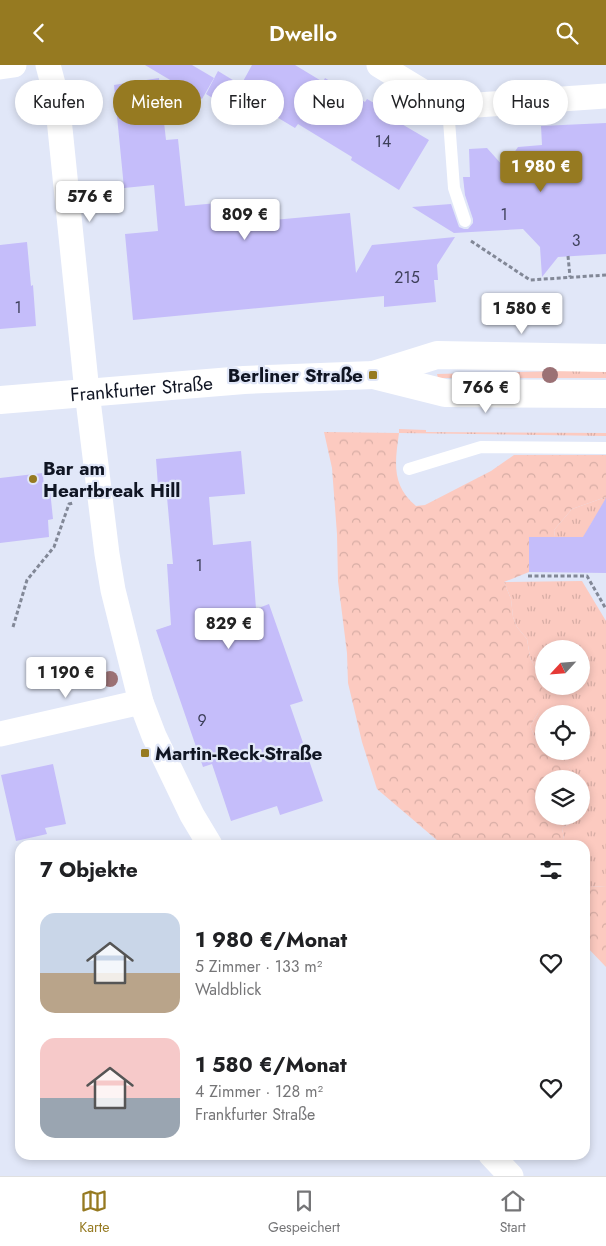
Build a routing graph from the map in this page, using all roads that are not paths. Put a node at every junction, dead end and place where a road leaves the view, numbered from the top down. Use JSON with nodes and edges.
{"nodes":[{"id":1,"x":14,"y":65,"type":"edge"},
{"id":2,"x":48,"y":65,"type":"edge"},
{"id":3,"x":379,"y":65,"type":"edge"},
{"id":4,"x":0,"y":67,"type":"edge"},
{"id":5,"x":410,"y":75,"type":"edge"},
{"id":6,"x":606,"y":96,"type":"edge"},
{"id":7,"x":483,"y":105,"type":"edge"},
{"id":8,"x":449,"y":125,"type":"edge"},
{"id":9,"x":465,"y":221,"type":"road end"},
{"id":10,"x":606,"y":357,"type":"edge"},
{"id":11,"x":373,"y":375,"type":"junction"},
{"id":12,"x":87,"y":391,"type":"junction"},
{"id":13,"x":606,"y":394,"type":"edge"},
{"id":14,"x":0,"y":400,"type":"edge"},
{"id":15,"x":606,"y":447,"type":"edge"},
{"id":16,"x":409,"y":469,"type":"dead end"},
{"id":17,"x":141,"y":702,"type":"junction"},
{"id":18,"x":0,"y":734,"type":"edge"},
{"id":19,"x":207,"y":840,"type":"edge"},
{"id":20,"x":496,"y":1160,"type":"edge"},
{"id":21,"x":511,"y":1176,"type":"edge"}],
"edges":[{"from":1,"to":4,"type":"street"},
{"from":2,"to":12,"type":"street"},
{"from":3,"to":5,"type":"street"},
{"from":6,"to":7,"type":"street"},
{"from":8,"to":9,"type":"lane"},
{"from":10,"to":11,"type":"main road","name":"Frankfurter Straße"},
{"from":11,"to":12,"type":"main road","name":"Frankfurter Straße"},
{"from":11,"to":13,"type":"main road","name":"Frankfurter Straße"},
{"from":12,"to":14,"type":"main road","name":"Frankfurter Straße"},
{"from":12,"to":17,"type":"street"},
{"from":15,"to":16,"type":"lane"},
{"from":17,"to":18,"type":"street"},
{"from":17,"to":19,"type":"street"},
{"from":20,"to":21,"type":"street"}]}
